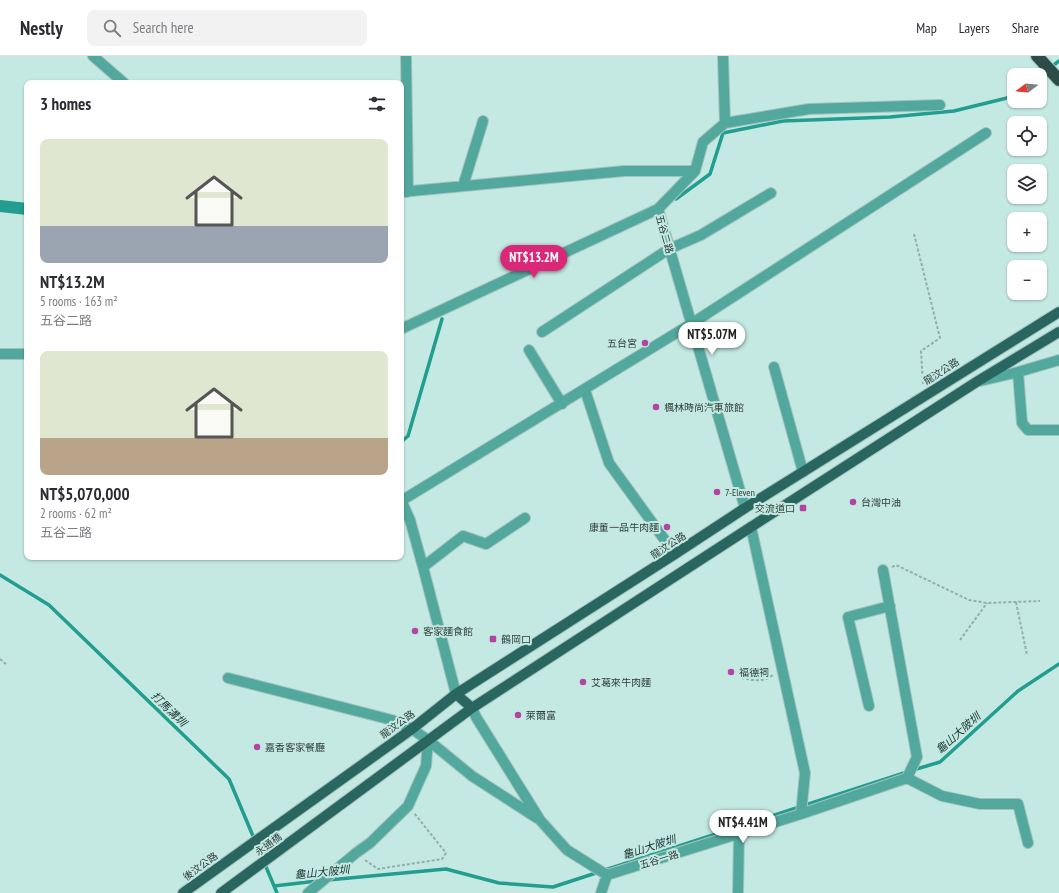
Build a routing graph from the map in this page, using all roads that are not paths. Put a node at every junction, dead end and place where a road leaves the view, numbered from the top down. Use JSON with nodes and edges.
{"nodes":[{"id":1,"x":93,"y":56,"type":"edge"},
{"id":2,"x":406,"y":56,"type":"edge"},
{"id":3,"x":723,"y":56,"type":"edge"},
{"id":4,"x":1038,"y":56,"type":"edge"},
{"id":5,"x":121,"y":80,"type":"edge"},
{"id":6,"x":1059,"y":80,"type":"edge"},
{"id":7,"x":940,"y":104,"type":"dead end"},
{"id":8,"x":483,"y":121,"type":"dead end"},
{"id":9,"x":725,"y":123,"type":"junction"},
{"id":10,"x":986,"y":133,"type":"dead end"},
{"id":11,"x":695,"y":171,"type":"junction"},
{"id":12,"x":463,"y":186,"type":"junction"},
{"id":13,"x":404,"y":192,"type":"edge"},
{"id":14,"x":771,"y":193,"type":"dead end"},
{"id":15,"x":658,"y":209,"type":"junction"},
{"id":16,"x":669,"y":249,"type":"junction"},
{"id":17,"x":1059,"y":312,"type":"edge"},
{"id":18,"x":691,"y":324,"type":"junction"},
{"id":19,"x":404,"y":328,"type":"edge"},
{"id":20,"x":542,"y":332,"type":"dead end"},
{"id":21,"x":1059,"y":332,"type":"edge"},
{"id":22,"x":529,"y":350,"type":"dead end"},
{"id":23,"x":0,"y":354,"type":"edge"},
{"id":24,"x":24,"y":354,"type":"edge"},
{"id":25,"x":1059,"y":360,"type":"edge"},
{"id":26,"x":774,"y":367,"type":"dead end"},
{"id":27,"x":1018,"y":372,"type":"junction"},
{"id":28,"x":978,"y":381,"type":"junction"},
{"id":29,"x":585,"y":390,"type":"junction"},
{"id":30,"x":562,"y":404,"type":"junction"},
{"id":31,"x":1059,"y":430,"type":"edge"},
{"id":32,"x":803,"y":472,"type":"junction"},
{"id":33,"x":404,"y":499,"type":"edge"},
{"id":34,"x":404,"y":507,"type":"edge"},
{"id":35,"x":745,"y":508,"type":"junction"},
{"id":36,"x":525,"y":518,"type":"dead end"},
{"id":37,"x":751,"y":527,"type":"junction"},
{"id":38,"x":675,"y":554,"type":"junction"},
{"id":39,"x":423,"y":567,"type":"junction"},
{"id":40,"x":883,"y":570,"type":"road end"},
{"id":41,"x":890,"y":606,"type":"junction"},
{"id":42,"x":228,"y":678,"type":"dead end"},
{"id":43,"x":456,"y":694,"type":"junction"},
{"id":44,"x":869,"y":706,"type":"dead end"},
{"id":45,"x":472,"y":708,"type":"junction"},
{"id":46,"x":412,"y":729,"type":"junction"},
{"id":47,"x":428,"y":740,"type":"junction"},
{"id":48,"x":907,"y":777,"type":"junction"},
{"id":49,"x":298,"y":811,"type":"joint"},
{"id":50,"x":801,"y":814,"type":"junction"},
{"id":51,"x":540,"y":820,"type":"junction"},
{"id":52,"x":739,"y":834,"type":"junction"},
{"id":53,"x":1028,"y":843,"type":"dead end"},
{"id":54,"x":231,"y":858,"type":"joint"},
{"id":55,"x":607,"y":875,"type":"junction"},
{"id":56,"x":183,"y":893,"type":"edge"},
{"id":57,"x":221,"y":893,"type":"edge"},
{"id":58,"x":308,"y":893,"type":"edge"},
{"id":59,"x":601,"y":893,"type":"edge"},
{"id":60,"x":738,"y":893,"type":"edge"}],
"edges":[{"from":1,"to":5,"type":"street"},
{"from":2,"to":13,"type":"street"},
{"from":3,"to":9,"type":"street"},
{"from":4,"to":6,"type":"highway"},
{"from":7,"to":9,"type":"street"},
{"from":8,"to":12,"type":"street"},
{"from":9,"to":11,"type":"street"},
{"from":10,"to":18,"type":"street"},
{"from":11,"to":12,"type":"street"},
{"from":11,"to":15,"type":"street"},
{"from":12,"to":13,"type":"street"},
{"from":14,"to":16,"type":"street"},
{"from":15,"to":16,"type":"street","name":"五谷二路"},
{"from":15,"to":19,"type":"street","name":"五谷二路"},
{"from":16,"to":18,"type":"street","name":"五谷二路"},
{"from":16,"to":20,"type":"street"},
{"from":17,"to":32,"type":"main road","name":"龍汶公路"},
{"from":18,"to":29,"type":"street"},
{"from":18,"to":35,"type":"street","name":"五谷二路"},
{"from":21,"to":28,"type":"main road"},
{"from":22,"to":30,"type":"street"},
{"from":23,"to":24,"type":"street"},
{"from":25,"to":27,"type":"street"},
{"from":26,"to":32,"type":"street"},
{"from":27,"to":28,"type":"street"},
{"from":27,"to":31,"type":"street"},
{"from":28,"to":37,"type":"main road"},
{"from":29,"to":30,"type":"street"},
{"from":29,"to":38,"type":"street"},
{"from":30,"to":33,"type":"street"},
{"from":32,"to":35,"type":"main road","name":"龍汶公路"},
{"from":34,"to":39,"type":"street"},
{"from":35,"to":38,"type":"main road","name":"龍汶公路"},
{"from":36,"to":39,"type":"street"},
{"from":37,"to":45,"type":"main road"},
{"from":37,"to":50,"type":"street"},
{"from":38,"to":43,"type":"main road","name":"龍汶公路"},
{"from":39,"to":43,"type":"street"},
{"from":40,"to":41,"type":"street"},
{"from":41,"to":44,"type":"street"},
{"from":41,"to":48,"type":"street"},
{"from":42,"to":46,"type":"street"},
{"from":43,"to":45,"type":"main road"},
{"from":43,"to":46,"type":"main road","name":"龍汶公路"},
{"from":45,"to":47,"type":"main road"},
{"from":45,"to":51,"type":"street"},
{"from":46,"to":47,"type":"street"},
{"from":46,"to":49,"type":"main road","name":"龍汶公路"},
{"from":47,"to":51,"type":"street"},
{"from":47,"to":57,"type":"main road","name":"永通橋"},
{"from":47,"to":58,"type":"street"},
{"from":48,"to":50,"type":"street","name":"五谷一路"},
{"from":48,"to":53,"type":"street"},
{"from":49,"to":54,"type":"main road","name":"永通橋"},
{"from":50,"to":52,"type":"street","name":"五谷一路"},
{"from":51,"to":55,"type":"street"},
{"from":52,"to":55,"type":"street","name":"五谷一路"},
{"from":52,"to":60,"type":"street"},
{"from":54,"to":56,"type":"main road","name":"後汶公路"},
{"from":55,"to":59,"type":"street"}]}
